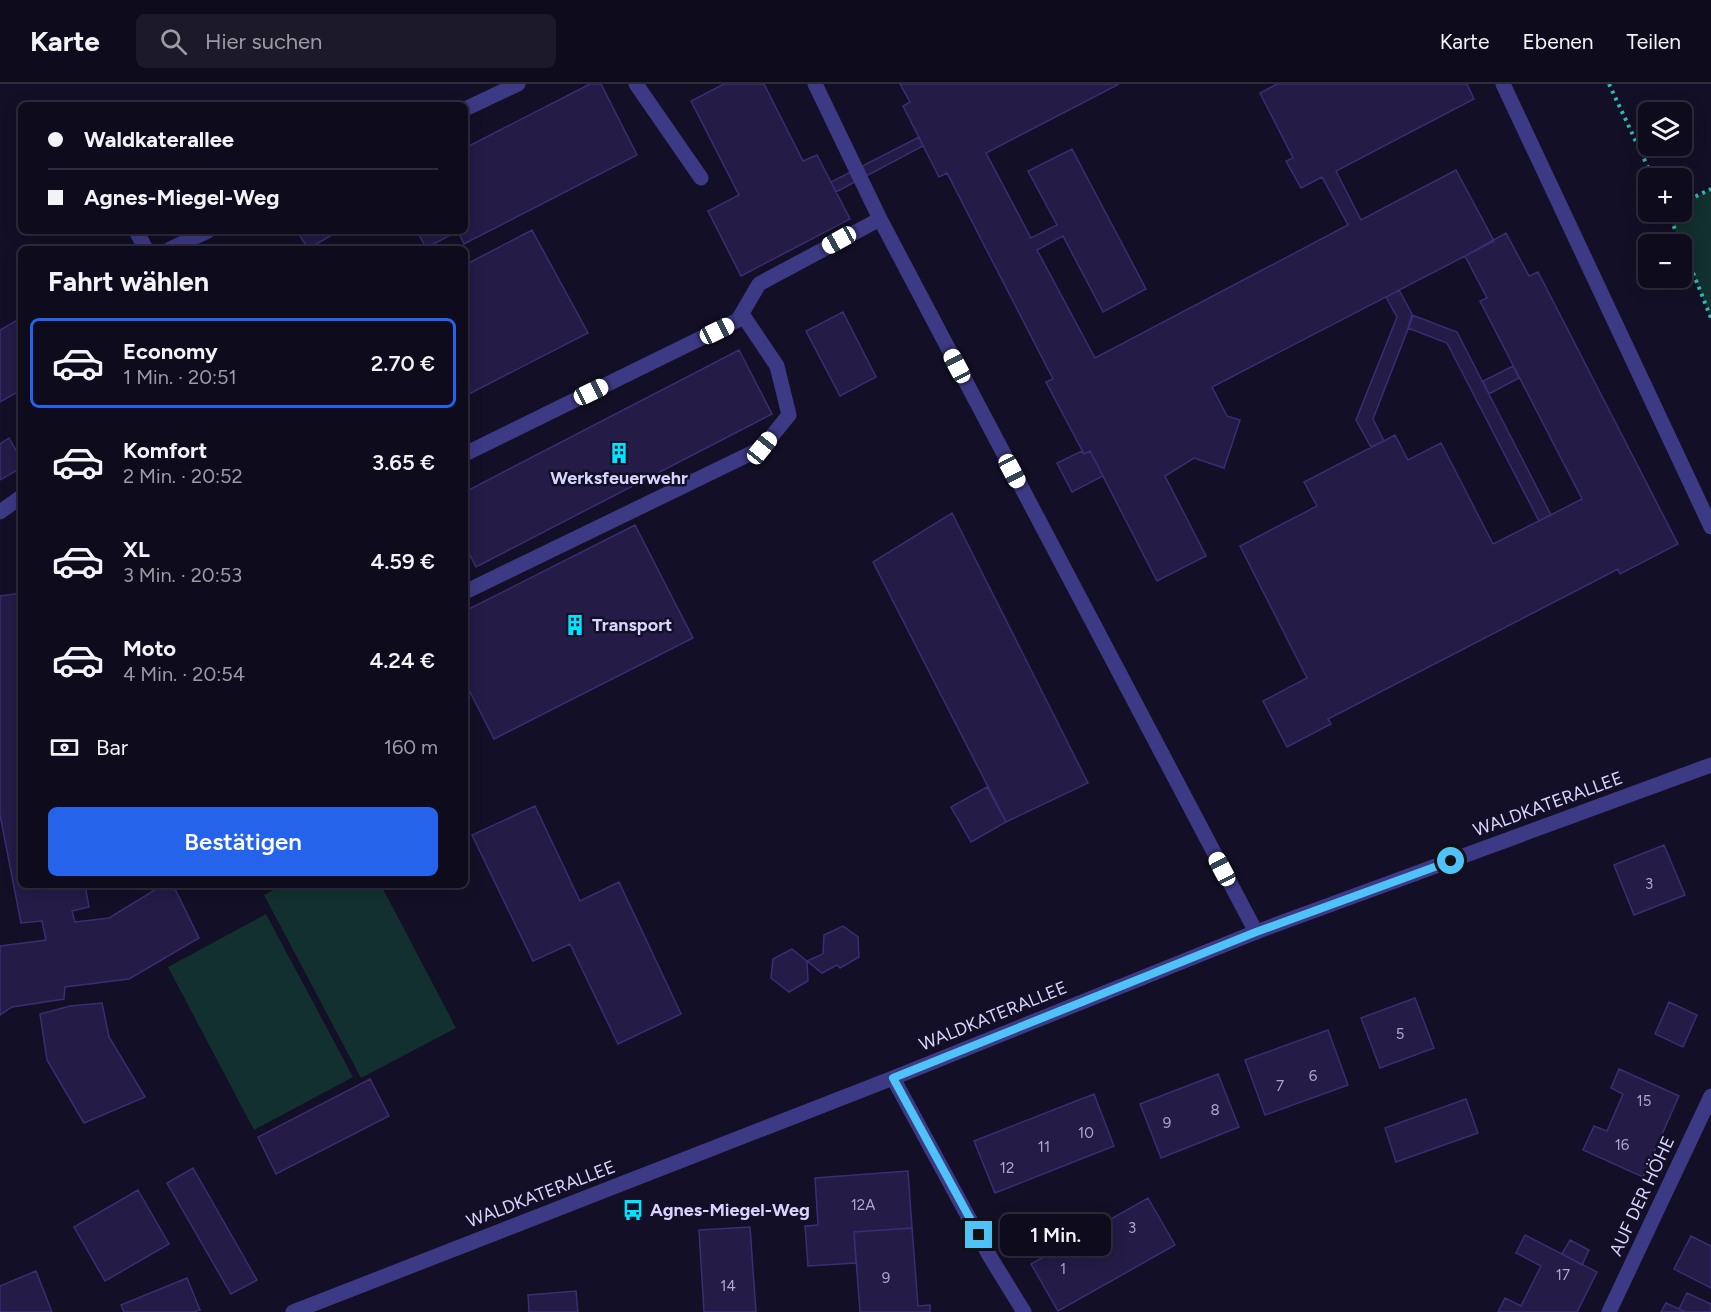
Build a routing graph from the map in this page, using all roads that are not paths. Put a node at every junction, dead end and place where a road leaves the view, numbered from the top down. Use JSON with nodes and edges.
{"nodes":[{"id":1,"x":518,"y":84,"type":"edge"},
{"id":2,"x":636,"y":84,"type":"edge"},
{"id":3,"x":815,"y":84,"type":"edge"},
{"id":4,"x":1503,"y":84,"type":"edge"},
{"id":5,"x":468,"y":108,"type":"edge"},
{"id":6,"x":701,"y":178,"type":"dead end"},
{"id":7,"x":880,"y":219,"type":"junction"},
{"id":8,"x":202,"y":234,"type":"edge"},
{"id":9,"x":176,"y":246,"type":"edge"},
{"id":10,"x":742,"y":314,"type":"junction"},
{"id":11,"x":468,"y":453,"type":"edge"},
{"id":12,"x":18,"y":499,"type":"edge"},
{"id":13,"x":0,"y":512,"type":"edge"},
{"id":14,"x":1711,"y":526,"type":"edge"},
{"id":15,"x":468,"y":591,"type":"edge"},
{"id":16,"x":1711,"y":765,"type":"edge"},
{"id":17,"x":1256,"y":932,"type":"junction"},
{"id":18,"x":893,"y":1078,"type":"junction"},
{"id":19,"x":1711,"y":1096,"type":"edge"},
{"id":20,"x":310,"y":1309,"type":"edge"},
{"id":21,"x":293,"y":1312,"type":"edge"},
{"id":22,"x":1024,"y":1312,"type":"edge"},
{"id":23,"x":1609,"y":1312,"type":"edge"}],
"edges":[{"from":1,"to":5,"type":"street"},
{"from":2,"to":6,"type":"street"},
{"from":3,"to":7,"type":"street"},
{"from":4,"to":14,"type":"street"},
{"from":7,"to":10,"type":"street"},
{"from":7,"to":17,"type":"street"},
{"from":8,"to":9,"type":"street"},
{"from":10,"to":11,"type":"street"},
{"from":10,"to":15,"type":"street"},
{"from":12,"to":13,"type":"street"},
{"from":16,"to":17,"type":"street","name":"WALDKATERALLEE"},
{"from":17,"to":18,"type":"street","name":"WALDKATERALLEE"},
{"from":18,"to":20,"type":"street","name":"WALDKATERALLEE"},
{"from":18,"to":22,"type":"street"},
{"from":19,"to":23,"type":"street","name":"AUF DER HÖHE"},
{"from":20,"to":21,"type":"street","name":"WALDKATERALLEE"}]}
